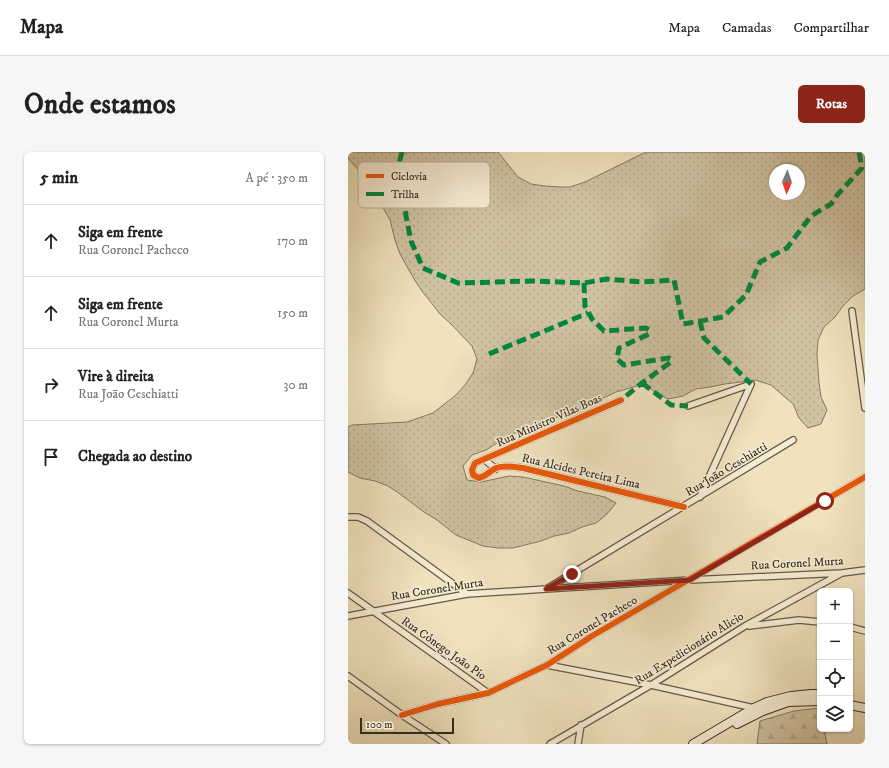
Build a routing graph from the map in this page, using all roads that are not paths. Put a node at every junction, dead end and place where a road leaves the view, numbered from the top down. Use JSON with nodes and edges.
{"nodes":[{"id":1,"x":852,"y":311,"type":"dead end"},
{"id":2,"x":622,"y":400,"type":"dead end"},
{"id":3,"x":688,"y":406,"type":"dead end"},
{"id":4,"x":865,"y":408,"type":"edge"},
{"id":5,"x":793,"y":440,"type":"dead end"},
{"id":6,"x":485,"y":460,"type":"junction"},
{"id":7,"x":496,"y":468,"type":"junction"},
{"id":8,"x":865,"y":477,"type":"edge"},
{"id":9,"x":700,"y":497,"type":"junction"},
{"id":10,"x":684,"y":507,"type":"junction"},
{"id":11,"x":348,"y":517,"type":"edge"},
{"id":12,"x":865,"y":570,"type":"edge"},
{"id":13,"x":842,"y":573,"type":"junction"},
{"id":14,"x":690,"y":580,"type":"junction"},
{"id":15,"x":546,"y":589,"type":"junction"},
{"id":16,"x":348,"y":593,"type":"edge"},
{"id":17,"x":467,"y":594,"type":"junction"},
{"id":18,"x":372,"y":611,"type":"junction"},
{"id":19,"x":348,"y":616,"type":"edge"},
{"id":20,"x":817,"y":622,"type":"edge"},
{"id":21,"x":745,"y":626,"type":"junction"},
{"id":22,"x":853,"y":628,"type":"edge"},
{"id":23,"x":865,"y":631,"type":"edge"},
{"id":24,"x":547,"y":665,"type":"junction"},
{"id":25,"x":348,"y":676,"type":"edge"},
{"id":26,"x":652,"y":685,"type":"junction"},
{"id":27,"x":488,"y":693,"type":"junction"},
{"id":28,"x":817,"y":694,"type":"edge"},
{"id":29,"x":853,"y":700,"type":"edge"},
{"id":30,"x":817,"y":701,"type":"edge"},
{"id":31,"x":865,"y":702,"type":"edge"},
{"id":32,"x":853,"y":706,"type":"edge"},
{"id":33,"x":754,"y":708,"type":"junction"},
{"id":34,"x":865,"y":708,"type":"edge"},
{"id":35,"x":763,"y":711,"type":"junction"},
{"id":36,"x":402,"y":715,"type":"junction"},
{"id":37,"x":581,"y":725,"type":"junction"},
{"id":38,"x":446,"y":744,"type":"edge"},
{"id":39,"x":550,"y":744,"type":"edge"},
{"id":40,"x":578,"y":744,"type":"edge"},
{"id":41,"x":693,"y":744,"type":"edge"},
{"id":42,"x":704,"y":744,"type":"edge"}],
"edges":[{"from":1,"to":4,"type":"street"},
{"from":2,"to":6,"type":"street","name":"Rua Ministro Vilas Boas"},
{"from":3,"to":9,"type":"street"},
{"from":5,"to":9,"type":"street","name":"Rua João Ceschiatti"},
{"from":6,"to":7,"type":"street"},
{"from":6,"to":7,"type":"street","name":"Rua Alcides Pereira Lima"},
{"from":7,"to":10,"type":"street","name":"Rua Alcides Pereira Lima"},
{"from":8,"to":14,"type":"street","name":"Rua Coronel Pacheco"},
{"from":9,"to":10,"type":"street","name":"Rua João Ceschiatti"},
{"from":10,"to":15,"type":"street","name":"Rua João Ceschiatti"},
{"from":11,"to":17,"type":"street"},
{"from":12,"to":13,"type":"street","name":"Rua Coronel Murta"},
{"from":13,"to":14,"type":"street","name":"Rua Coronel Murta"},
{"from":13,"to":21,"type":"street","name":"Rua Expedicionário Alicio"},
{"from":14,"to":15,"type":"street","name":"Rua Coronel Murta"},
{"from":14,"to":24,"type":"street","name":"Rua Coronel Pacheco"},
{"from":15,"to":17,"type":"street","name":"Rua Coronel Murta"},
{"from":16,"to":18,"type":"street","name":"Rua Cônego João Pio"},
{"from":17,"to":18,"type":"street","name":"Rua Coronel Murta"},
{"from":18,"to":19,"type":"street","name":"Rua Coronel Murta"},
{"from":18,"to":27,"type":"street","name":"Rua Cônego João Pio"},
{"from":20,"to":21,"type":"street"},
{"from":21,"to":26,"type":"street","name":"Rua Expedicionário Alicio"},
{"from":22,"to":23,"type":"street"},
{"from":24,"to":26,"type":"street"},
{"from":24,"to":27,"type":"street","name":"Rua Coronel Pacheco"},
{"from":25,"to":36,"type":"street"},
{"from":26,"to":33,"type":"street"},
{"from":26,"to":37,"type":"street","name":"Rua Expedicionário Alicio"},
{"from":27,"to":36,"type":"street","name":"Rua Coronel Pacheco"},
{"from":28,"to":33,"type":"street"},
{"from":29,"to":31,"type":"street"},
{"from":30,"to":35,"type":"street"},
{"from":32,"to":34,"type":"street"},
{"from":33,"to":35,"type":"street"},
{"from":33,"to":41,"type":"street"},
{"from":35,"to":42,"type":"street"},
{"from":36,"to":38,"type":"street"},
{"from":37,"to":39,"type":"street","name":"Rua Expedicionário Alicio"},
{"from":37,"to":40,"type":"street"}]}
